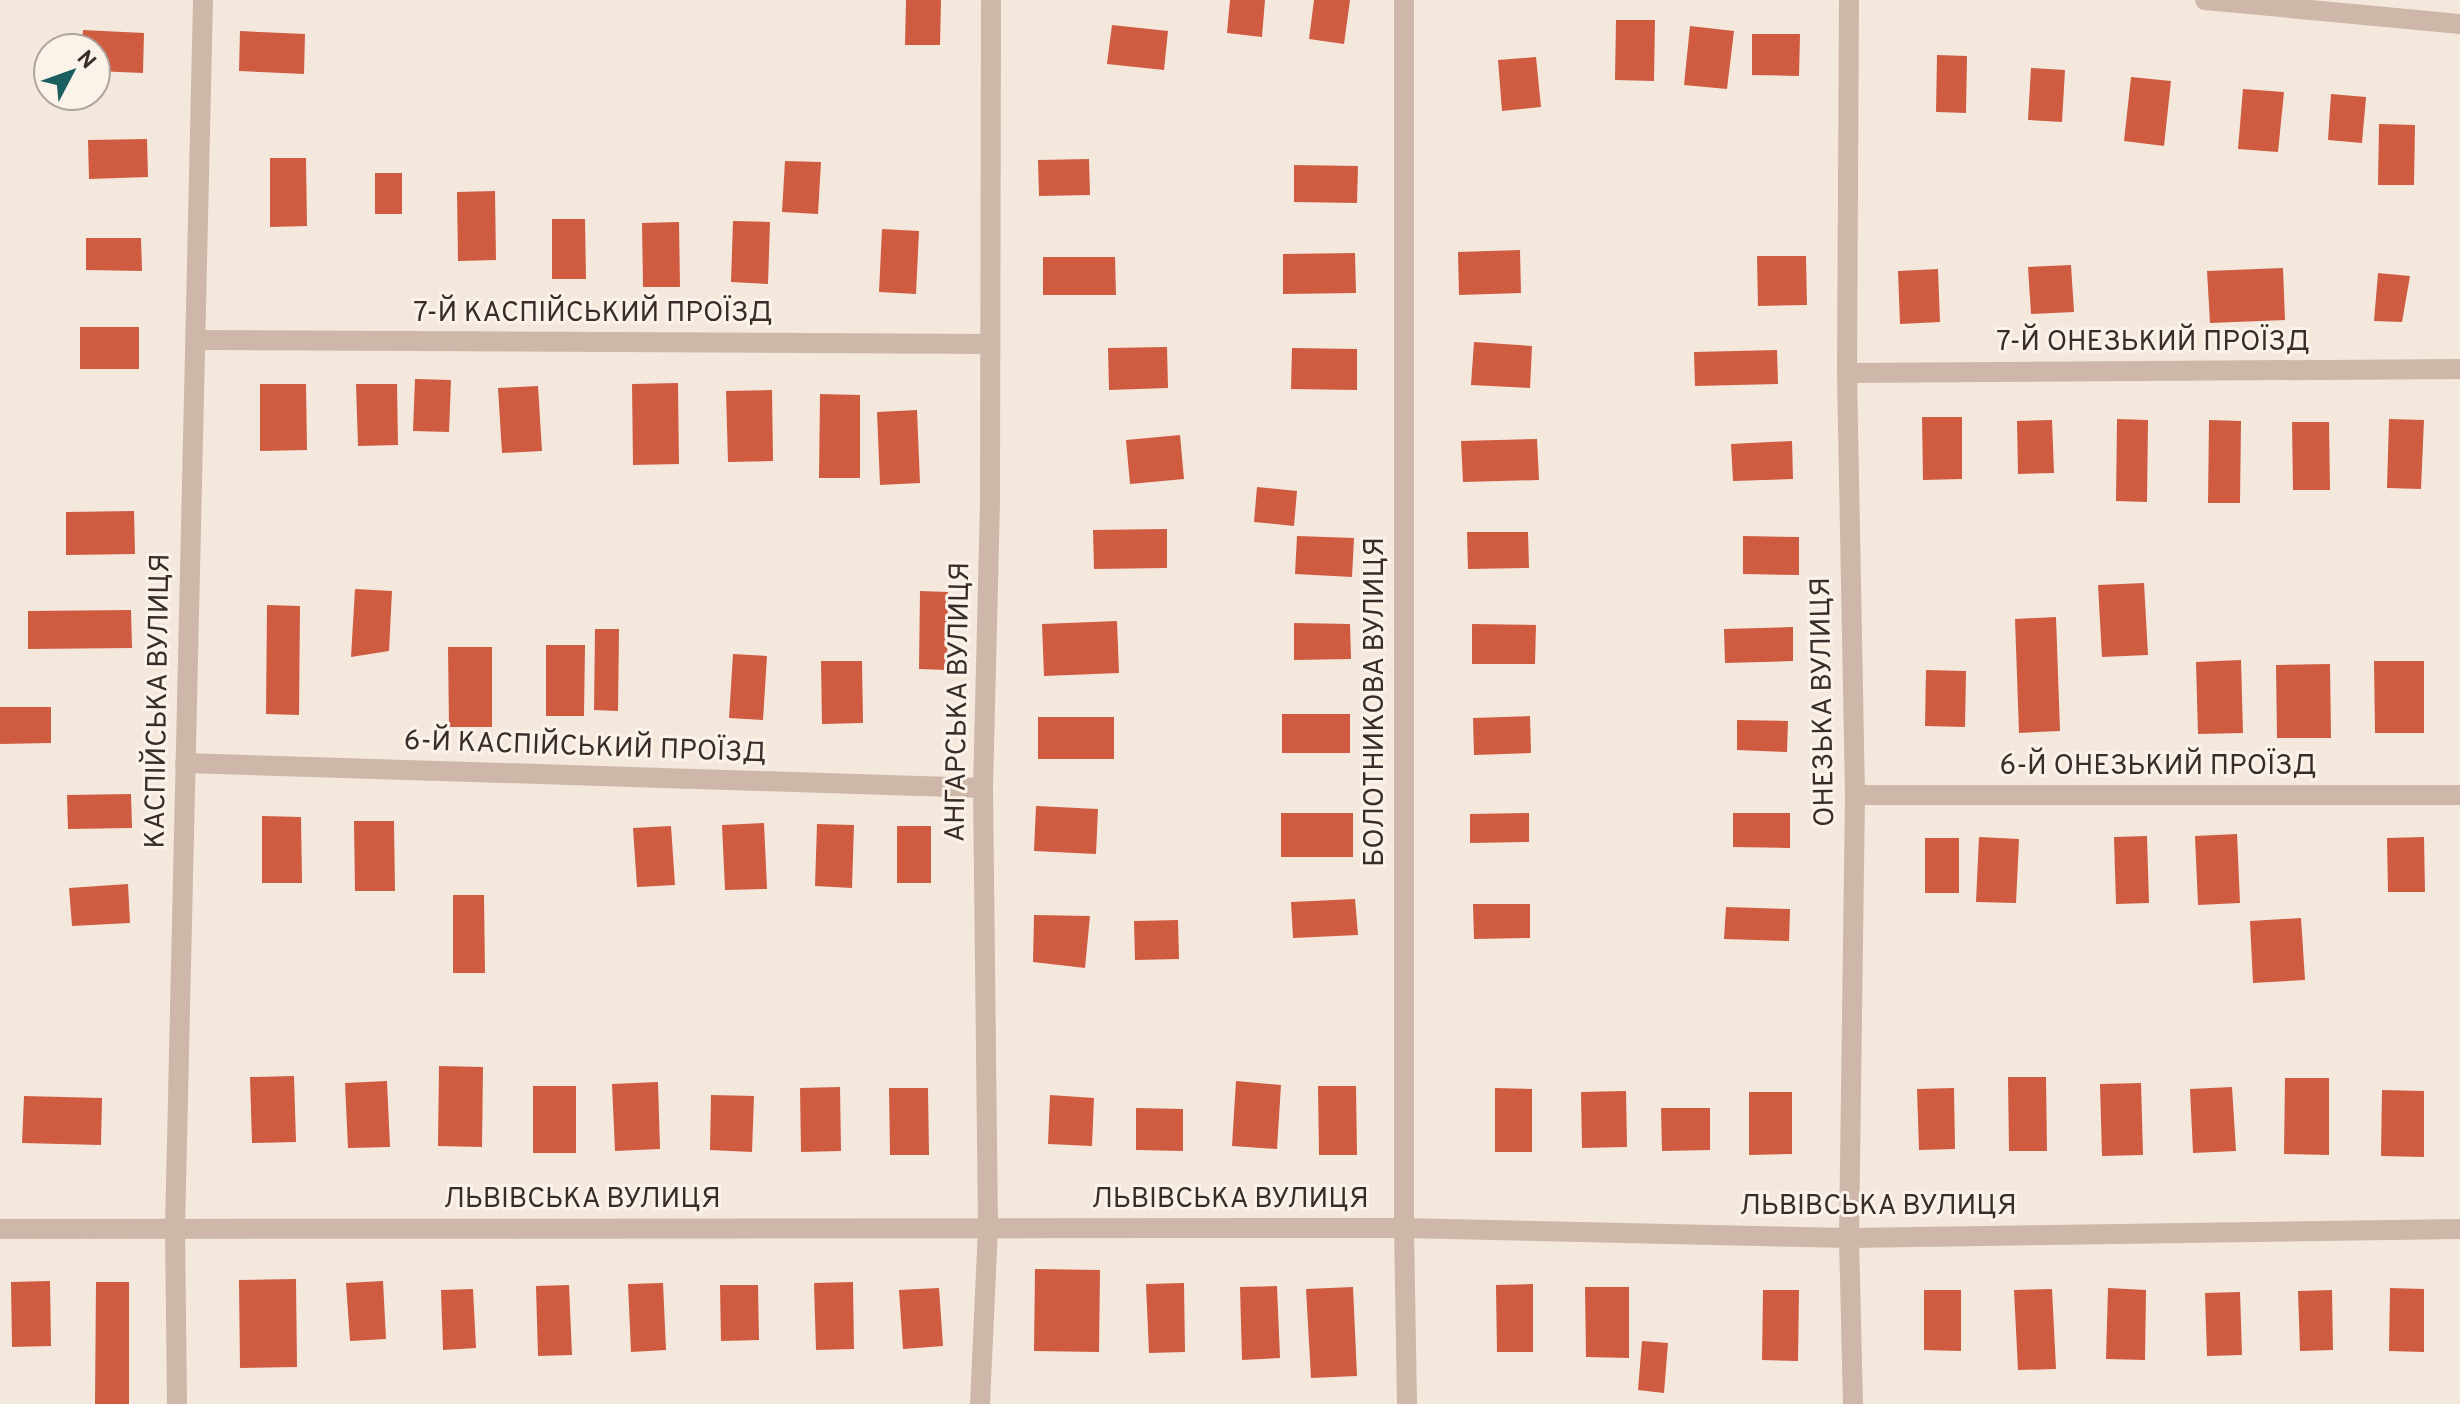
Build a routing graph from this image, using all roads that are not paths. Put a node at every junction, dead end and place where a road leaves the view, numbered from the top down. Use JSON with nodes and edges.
{"nodes":[{"id":1,"x":203,"y":0,"type":"edge"},
{"id":2,"x":991,"y":0,"type":"edge"},
{"id":3,"x":1404,"y":0,"type":"edge"},
{"id":4,"x":1849,"y":0,"type":"edge"},
{"id":5,"x":2205,"y":0,"type":"edge"},
{"id":6,"x":2460,"y":24,"type":"edge"},
{"id":7,"x":196,"y":340,"type":"junction"},
{"id":8,"x":990,"y":344,"type":"junction"},
{"id":9,"x":2460,"y":369,"type":"edge"},
{"id":10,"x":1847,"y":373,"type":"junction"},
{"id":11,"x":185,"y":763,"type":"junction"},
{"id":12,"x":983,"y":788,"type":"junction"},
{"id":13,"x":1855,"y":795,"type":"junction"},
{"id":14,"x":2460,"y":795,"type":"edge"},
{"id":15,"x":175,"y":1228,"type":"junction"},
{"id":16,"x":988,"y":1228,"type":"junction"},
{"id":17,"x":1404,"y":1228,"type":"junction"},
{"id":18,"x":0,"y":1229,"type":"edge"},
{"id":19,"x":2460,"y":1229,"type":"edge"},
{"id":20,"x":1849,"y":1238,"type":"junction"},
{"id":21,"x":177,"y":1404,"type":"edge"},
{"id":22,"x":980,"y":1404,"type":"edge"},
{"id":23,"x":1407,"y":1404,"type":"edge"},
{"id":24,"x":1853,"y":1404,"type":"edge"}],
"edges":[{"from":1,"to":7,"type":"street","name":"КАСПІЙСЬКА ВУЛИЦЯ"},
{"from":2,"to":8,"type":"street","name":"АНГАРСЬКА ВУЛИЦЯ"},
{"from":3,"to":17,"type":"street","name":"БОЛОТНИКОВА ВУЛИЦЯ"},
{"from":4,"to":10,"type":"street","name":"ОНЕЗЬКА ВУЛИЦЯ"},
{"from":5,"to":6,"type":"street"},
{"from":7,"to":8,"type":"street","name":"7-Й КАСПІЙСЬКИЙ ПРОЇЗД"},
{"from":7,"to":11,"type":"street","name":"КАСПІЙСЬКА ВУЛИЦЯ"},
{"from":8,"to":12,"type":"street","name":"АНГАРСЬКА ВУЛИЦЯ"},
{"from":9,"to":10,"type":"street","name":"7-Й ОНЕЗЬКИЙ ПРОЇЗД"},
{"from":10,"to":13,"type":"street","name":"ОНЕЗЬКА ВУЛИЦЯ"},
{"from":11,"to":12,"type":"street","name":"6-Й КАСПІЙСЬКИЙ ПРОЇЗД"},
{"from":11,"to":15,"type":"street","name":"КАСПІЙСЬКА ВУЛИЦЯ"},
{"from":12,"to":16,"type":"street","name":"АНГАРСЬКА ВУЛИЦЯ"},
{"from":13,"to":14,"type":"street","name":"6-Й ОНЕЗЬКИЙ ПРОЇЗД"},
{"from":13,"to":20,"type":"street","name":"ОНЕЗЬКА ВУЛИЦЯ"},
{"from":15,"to":16,"type":"street","name":"ЛЬВІВСЬКА ВУЛИЦЯ"},
{"from":15,"to":18,"type":"street","name":"ЛЬВІВСЬКА ВУЛИЦЯ"},
{"from":15,"to":21,"type":"street","name":"КАСПІЙСЬКА ВУЛИЦЯ"},
{"from":16,"to":17,"type":"street","name":"ЛЬВІВСЬКА ВУЛИЦЯ"},
{"from":16,"to":22,"type":"street","name":"АНГАРСЬКА ВУЛИЦЯ"},
{"from":17,"to":20,"type":"street","name":"ЛЬВІВСЬКА ВУЛИЦЯ"},
{"from":17,"to":23,"type":"street","name":"БОЛОТНИКОВА ВУЛИЦЯ"},
{"from":19,"to":20,"type":"street","name":"ЛЬВІВСЬКА ВУЛИЦЯ"},
{"from":20,"to":24,"type":"street","name":"ОНЕЗЬКА ВУЛИЦЯ"}]}
